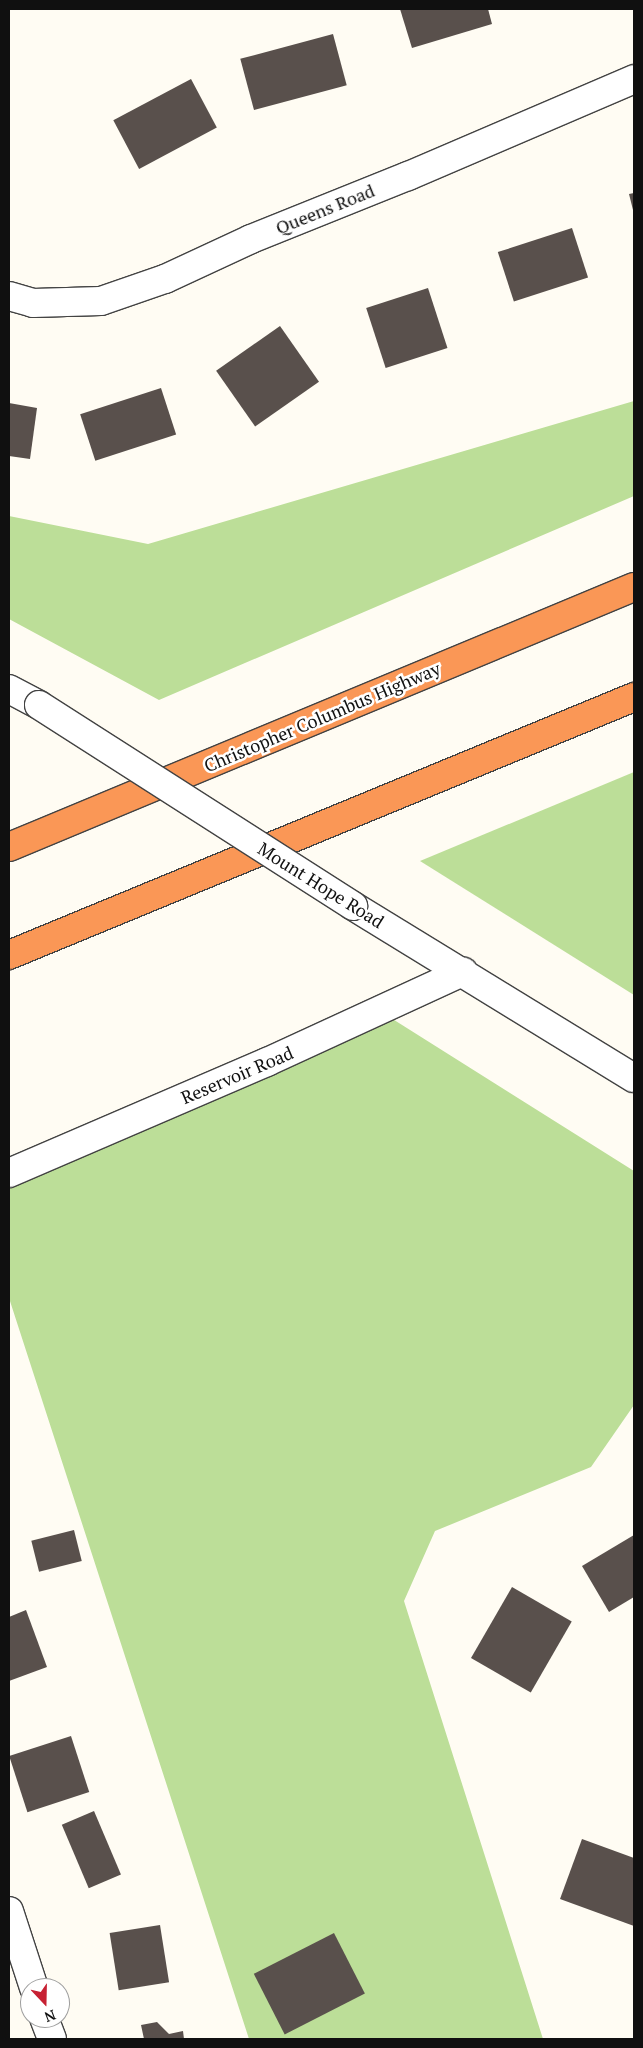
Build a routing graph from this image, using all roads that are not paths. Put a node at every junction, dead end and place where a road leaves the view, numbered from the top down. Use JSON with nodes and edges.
{"nodes":[{"id":1,"x":634,"y":79,"type":"edge"},
{"id":2,"x":9,"y":296,"type":"edge"},
{"id":3,"x":634,"y":586,"type":"edge"},
{"id":4,"x":9,"y":689,"type":"edge"},
{"id":5,"x":634,"y":697,"type":"edge"},
{"id":6,"x":9,"y":847,"type":"edge"},
{"id":7,"x":9,"y":955,"type":"edge"},
{"id":8,"x":463,"y":972,"type":"junction"},
{"id":9,"x":634,"y":1078,"type":"edge"},
{"id":10,"x":9,"y":1173,"type":"edge"},
{"id":11,"x":9,"y":1911,"type":"edge"},
{"id":12,"x":31,"y":1978,"type":"edge"}],
"edges":[{"from":1,"to":2,"type":"street","name":"Queens Road"},
{"from":3,"to":6,"type":"highway","name":"Christopher Columbus Highway"},
{"from":4,"to":8,"type":"street","name":"Mount Hope Road","bridge":true},
{"from":5,"to":7,"type":"highway"},
{"from":8,"to":9,"type":"street","name":"Mount Hope Road"},
{"from":8,"to":10,"type":"street","name":"Reservoir Road"},
{"from":11,"to":12,"type":"street"}]}
